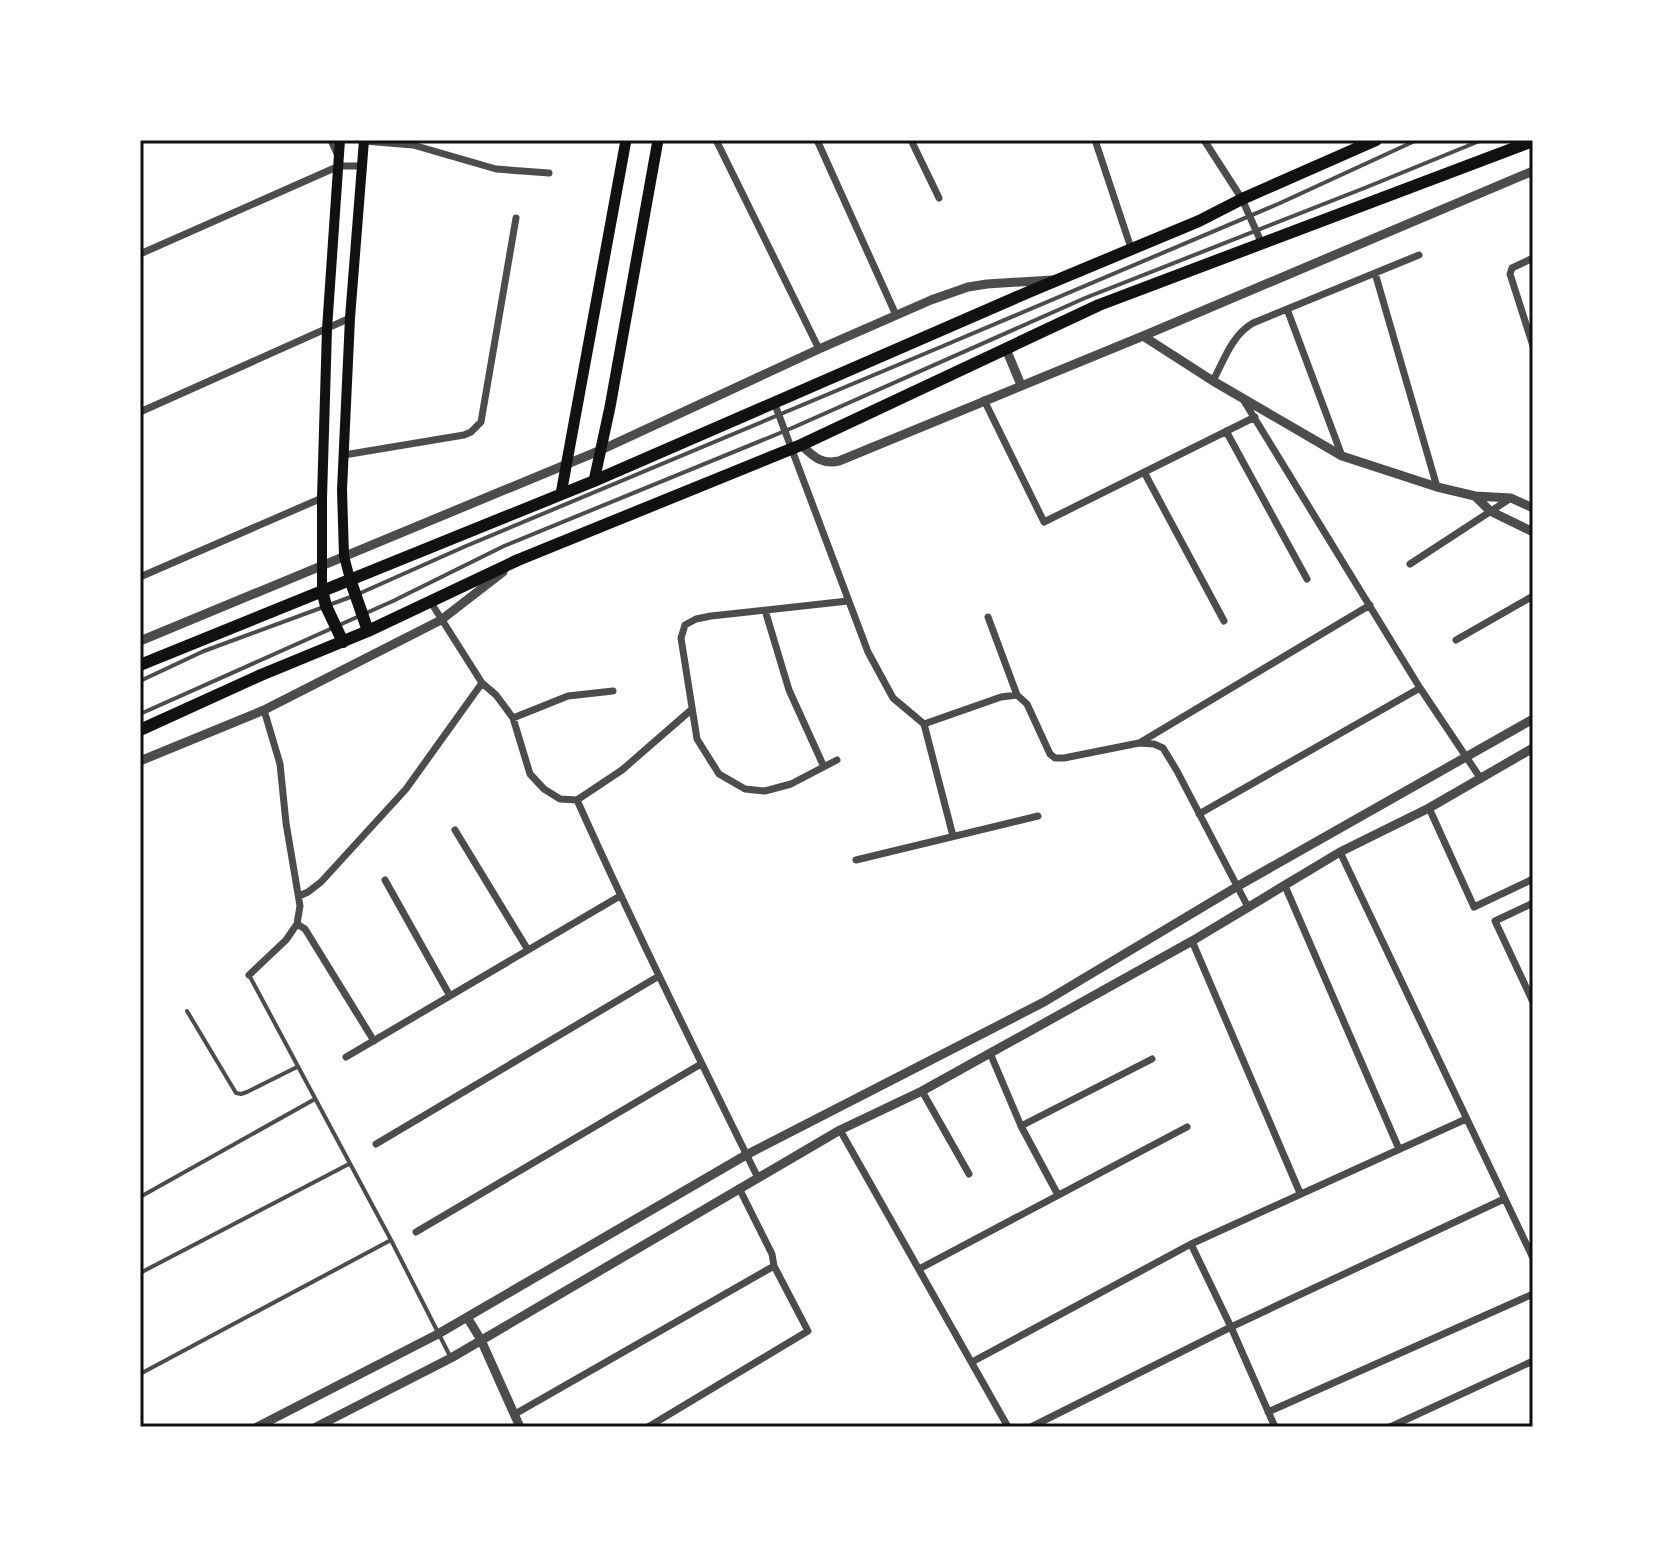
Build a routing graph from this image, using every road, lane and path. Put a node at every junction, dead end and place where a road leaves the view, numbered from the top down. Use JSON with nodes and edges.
{"nodes":[{"id":1,"x":331,"y":140,"type":"edge"},
{"id":2,"x":340,"y":140,"type":"edge"},
{"id":3,"x":364,"y":140,"type":"edge"},
{"id":4,"x":626,"y":140,"type":"edge"},
{"id":5,"x":658,"y":140,"type":"edge"},
{"id":6,"x":716,"y":140,"type":"edge"},
{"id":7,"x":817,"y":140,"type":"edge"},
{"id":8,"x":911,"y":140,"type":"edge"},
{"id":9,"x":1095,"y":140,"type":"edge"},
{"id":10,"x":1204,"y":140,"type":"edge"},
{"id":11,"x":1376,"y":140,"type":"edge"},
{"id":12,"x":1417,"y":140,"type":"edge"},
{"id":13,"x":1482,"y":140,"type":"edge"},
{"id":14,"x":1533,"y":141,"type":"edge"},
{"id":15,"x":339,"y":162,"type":"junction"},
{"id":16,"x":363,"y":166,"type":"junction"},
{"id":17,"x":1533,"y":171,"type":"edge"},
{"id":18,"x":549,"y":173,"type":"dead end"},
{"id":19,"x":939,"y":198,"type":"dead end"},
{"id":20,"x":1242,"y":199,"type":"junction"},
{"id":21,"x":1250,"y":216,"type":"junction"},
{"id":22,"x":516,"y":218,"type":"dead end"},
{"id":23,"x":1257,"y":230,"type":"junction"},
{"id":24,"x":1262,"y":244,"type":"junction"},
{"id":25,"x":1132,"y":251,"type":"junction"},
{"id":26,"x":140,"y":254,"type":"edge"},
{"id":27,"x":1419,"y":255,"type":"dead end"},
{"id":28,"x":1533,"y":258,"type":"edge"},
{"id":29,"x":1375,"y":273,"type":"junction"},
{"id":30,"x":1059,"y":280,"type":"junction"},
{"id":31,"x":1287,"y":309,"type":"junction"},
{"id":32,"x":896,"y":315,"type":"junction"},
{"id":33,"x":350,"y":318,"type":"junction"},
{"id":34,"x":327,"y":329,"type":"junction"},
{"id":35,"x":1143,"y":336,"type":"junction"},
{"id":36,"x":1533,"y":346,"type":"edge"},
{"id":37,"x":819,"y":349,"type":"junction"},
{"id":38,"x":1006,"y":349,"type":"junction"},
{"id":39,"x":1213,"y":381,"type":"junction"},
{"id":40,"x":1021,"y":385,"type":"junction"},
{"id":41,"x":1243,"y":399,"type":"junction"},
{"id":42,"x":984,"y":400,"type":"junction"},
{"id":43,"x":777,"y":409,"type":"junction"},
{"id":44,"x":140,"y":412,"type":"edge"},
{"id":45,"x":1255,"y":417,"type":"junction"},
{"id":46,"x":1226,"y":431,"type":"junction"},
{"id":47,"x":784,"y":432,"type":"junction"},
{"id":48,"x":796,"y":447,"type":"junction"},
{"id":49,"x":601,"y":450,"type":"junction"},
{"id":50,"x":344,"y":455,"type":"junction"},
{"id":51,"x":1342,"y":456,"type":"junction"},
{"id":52,"x":567,"y":464,"type":"junction"},
{"id":53,"x":1144,"y":472,"type":"junction"},
{"id":54,"x":594,"y":481,"type":"junction"},
{"id":55,"x":1437,"y":487,"type":"junction"},
{"id":56,"x":561,"y":494,"type":"junction"},
{"id":57,"x":1475,"y":496,"type":"junction"},
{"id":58,"x":322,"y":498,"type":"junction"},
{"id":59,"x":1511,"y":498,"type":"junction"},
{"id":60,"x":1533,"y":508,"type":"edge"},
{"id":61,"x":1490,"y":511,"type":"junction"},
{"id":62,"x":1533,"y":532,"type":"edge"},
{"id":63,"x":344,"y":556,"type":"junction"},
{"id":64,"x":518,"y":560,"type":"junction"},
{"id":65,"x":1410,"y":564,"type":"dead end"},
{"id":66,"x":322,"y":568,"type":"junction"},
{"id":67,"x":140,"y":577,"type":"edge"},
{"id":68,"x":350,"y":579,"type":"junction"},
{"id":69,"x":1307,"y":579,"type":"dead end"},
{"id":70,"x":322,"y":590,"type":"junction"},
{"id":71,"x":356,"y":595,"type":"junction"},
{"id":72,"x":1533,"y":596,"type":"edge"},
{"id":73,"x":430,"y":601,"type":"junction"},
{"id":74,"x":848,"y":601,"type":"junction"},
{"id":75,"x":1370,"y":605,"type":"junction"},
{"id":76,"x":326,"y":606,"type":"junction"},
{"id":77,"x":765,"y":610,"type":"junction"},
{"id":78,"x":361,"y":615,"type":"junction"},
{"id":79,"x":988,"y":617,"type":"dead end"},
{"id":80,"x":441,"y":620,"type":"junction"},
{"id":81,"x":1224,"y":621,"type":"dead end"},
{"id":82,"x":335,"y":627,"type":"junction"},
{"id":83,"x":368,"y":631,"type":"junction"},
{"id":84,"x":1456,"y":640,"type":"dead end"},
{"id":85,"x":140,"y":641,"type":"edge"},
{"id":86,"x":343,"y":642,"type":"junction"},
{"id":87,"x":140,"y":665,"type":"edge"},
{"id":88,"x":140,"y":681,"type":"edge"},
{"id":89,"x":482,"y":683,"type":"junction"},
{"id":90,"x":1420,"y":688,"type":"junction"},
{"id":91,"x":613,"y":691,"type":"dead end"},
{"id":92,"x":1017,"y":695,"type":"junction"},
{"id":93,"x":264,"y":710,"type":"junction"},
{"id":94,"x":691,"y":710,"type":"junction"},
{"id":95,"x":140,"y":714,"type":"edge"},
{"id":96,"x":513,"y":718,"type":"junction"},
{"id":97,"x":1533,"y":719,"type":"edge"},
{"id":98,"x":924,"y":724,"type":"junction"},
{"id":99,"x":140,"y":730,"type":"edge"},
{"id":100,"x":1139,"y":743,"type":"junction"},
{"id":101,"x":1533,"y":748,"type":"edge"},
{"id":102,"x":1466,"y":757,"type":"junction"},
{"id":103,"x":837,"y":760,"type":"dead end"},
{"id":104,"x":140,"y":761,"type":"edge"},
{"id":105,"x":824,"y":767,"type":"junction"},
{"id":106,"x":1481,"y":779,"type":"junction"},
{"id":107,"x":577,"y":800,"type":"junction"},
{"id":108,"x":1429,"y":808,"type":"junction"},
{"id":109,"x":1199,"y":814,"type":"junction"},
{"id":110,"x":1038,"y":816,"type":"dead end"},
{"id":111,"x":455,"y":830,"type":"dead end"},
{"id":112,"x":953,"y":836,"type":"junction"},
{"id":113,"x":1340,"y":852,"type":"junction"},
{"id":114,"x":856,"y":860,"type":"dead end"},
{"id":115,"x":1533,"y":879,"type":"edge"},
{"id":116,"x":385,"y":880,"type":"dead end"},
{"id":117,"x":1238,"y":886,"type":"junction"},
{"id":118,"x":1285,"y":886,"type":"junction"},
{"id":119,"x":299,"y":896,"type":"junction"},
{"id":120,"x":620,"y":896,"type":"junction"},
{"id":121,"x":1533,"y":903,"type":"edge"},
{"id":122,"x":1248,"y":907,"type":"junction"},
{"id":123,"x":297,"y":924,"type":"junction"},
{"id":124,"x":1192,"y":941,"type":"junction"},
{"id":125,"x":528,"y":950,"type":"junction"},
{"id":126,"x":249,"y":975,"type":"joint"},
{"id":127,"x":659,"y":976,"type":"junction"},
{"id":128,"x":450,"y":996,"type":"junction"},
{"id":129,"x":1533,"y":1002,"type":"edge"},
{"id":130,"x":187,"y":1011,"type":"dead end"},
{"id":131,"x":374,"y":1041,"type":"junction"},
{"id":132,"x":990,"y":1053,"type":"junction"},
{"id":133,"x":346,"y":1057,"type":"dead end"},
{"id":134,"x":1152,"y":1059,"type":"dead end"},
{"id":135,"x":701,"y":1064,"type":"junction"},
{"id":136,"x":297,"y":1067,"type":"junction"},
{"id":137,"x":922,"y":1091,"type":"junction"},
{"id":138,"x":315,"y":1099,"type":"junction"},
{"id":139,"x":1466,"y":1119,"type":"junction"},
{"id":140,"x":1021,"y":1126,"type":"junction"},
{"id":141,"x":1187,"y":1127,"type":"dead end"},
{"id":142,"x":840,"y":1130,"type":"junction"},
{"id":143,"x":376,"y":1144,"type":"dead end"},
{"id":144,"x":1399,"y":1149,"type":"junction"},
{"id":145,"x":746,"y":1155,"type":"junction"},
{"id":146,"x":349,"y":1164,"type":"junction"},
{"id":147,"x":969,"y":1174,"type":"dead end"},
{"id":148,"x":758,"y":1178,"type":"junction"},
{"id":149,"x":739,"y":1188,"type":"junction"},
{"id":150,"x":1300,"y":1193,"type":"junction"},
{"id":151,"x":1058,"y":1195,"type":"junction"},
{"id":152,"x":140,"y":1197,"type":"edge"},
{"id":153,"x":1504,"y":1199,"type":"junction"},
{"id":154,"x":416,"y":1232,"type":"dead end"},
{"id":155,"x":391,"y":1240,"type":"junction"},
{"id":156,"x":1191,"y":1244,"type":"junction"},
{"id":157,"x":1533,"y":1258,"type":"edge"},
{"id":158,"x":774,"y":1266,"type":"junction"},
{"id":159,"x":919,"y":1269,"type":"junction"},
{"id":160,"x":140,"y":1273,"type":"edge"},
{"id":161,"x":1533,"y":1294,"type":"edge"},
{"id":162,"x":467,"y":1317,"type":"junction"},
{"id":163,"x":1231,"y":1327,"type":"junction"},
{"id":164,"x":438,"y":1334,"type":"junction"},
{"id":165,"x":481,"y":1340,"type":"junction"},
{"id":166,"x":451,"y":1358,"type":"junction"},
{"id":167,"x":1533,"y":1361,"type":"edge"},
{"id":168,"x":972,"y":1362,"type":"junction"},
{"id":169,"x":140,"y":1374,"type":"edge"},
{"id":170,"x":1268,"y":1412,"type":"junction"},
{"id":171,"x":515,"y":1414,"type":"junction"},
{"id":172,"x":257,"y":1427,"type":"edge"},
{"id":173,"x":316,"y":1427,"type":"edge"},
{"id":174,"x":520,"y":1427,"type":"edge"},
{"id":175,"x":648,"y":1427,"type":"edge"},
{"id":176,"x":1008,"y":1427,"type":"edge"},
{"id":177,"x":1031,"y":1427,"type":"edge"},
{"id":178,"x":1275,"y":1427,"type":"edge"},
{"id":179,"x":1390,"y":1427,"type":"edge"}],
"edges":[{"from":1,"to":15,"type":"street"},
{"from":2,"to":15,"type":"main road"},
{"from":3,"to":16,"type":"main road"},
{"from":3,"to":18,"type":"street"},
{"from":4,"to":52,"type":"main road"},
{"from":5,"to":49,"type":"main road"},
{"from":6,"to":37,"type":"street"},
{"from":7,"to":32,"type":"street"},
{"from":8,"to":19,"type":"street"},
{"from":9,"to":25,"type":"street"},
{"from":10,"to":20,"type":"street"},
{"from":11,"to":20,"type":"highway"},
{"from":12,"to":21,"type":"lane"},
{"from":13,"to":23,"type":"lane"},
{"from":14,"to":24,"type":"highway"},
{"from":15,"to":16,"type":"street"},
{"from":15,"to":26,"type":"street"},
{"from":15,"to":34,"type":"main road"},
{"from":16,"to":33,"type":"main road"},
{"from":17,"to":35,"type":"street"},
{"from":20,"to":21,"type":"street"},
{"from":20,"to":25,"type":"highway"},
{"from":21,"to":23,"type":"street"},
{"from":21,"to":43,"type":"lane"},
{"from":22,"to":50,"type":"street"},
{"from":23,"to":24,"type":"street"},
{"from":23,"to":47,"type":"lane"},
{"from":24,"to":38,"type":"highway"},
{"from":25,"to":30,"type":"highway"},
{"from":27,"to":29,"type":"street"},
{"from":28,"to":36,"type":"street"},
{"from":29,"to":31,"type":"street"},
{"from":29,"to":55,"type":"street"},
{"from":30,"to":32,"type":"street"},
{"from":30,"to":43,"type":"highway"},
{"from":31,"to":39,"type":"street"},
{"from":31,"to":51,"type":"street"},
{"from":32,"to":37,"type":"street"},
{"from":33,"to":34,"type":"street"},
{"from":33,"to":50,"type":"main road"},
{"from":34,"to":44,"type":"street"},
{"from":34,"to":58,"type":"main road"},
{"from":35,"to":39,"type":"street"},
{"from":35,"to":40,"type":"street"},
{"from":37,"to":49,"type":"street"},
{"from":38,"to":40,"type":"street"},
{"from":38,"to":48,"type":"highway"},
{"from":39,"to":41,"type":"street"},
{"from":40,"to":42,"type":"street"},
{"from":41,"to":45,"type":"street"},
{"from":41,"to":51,"type":"street"},
{"from":42,"to":48,"type":"street"},
{"from":42,"to":53,"type":"street"},
{"from":43,"to":47,"type":"street"},
{"from":43,"to":54,"type":"highway"},
{"from":43,"to":71,"type":"lane"},
{"from":45,"to":46,"type":"street"},
{"from":45,"to":75,"type":"street"},
{"from":46,"to":53,"type":"street"},
{"from":46,"to":69,"type":"street"},
{"from":47,"to":48,"type":"street"},
{"from":47,"to":78,"type":"lane"},
{"from":48,"to":64,"type":"highway"},
{"from":48,"to":74,"type":"street"},
{"from":49,"to":52,"type":"street"},
{"from":49,"to":54,"type":"main road"},
{"from":50,"to":63,"type":"main road"},
{"from":51,"to":55,"type":"street"},
{"from":52,"to":56,"type":"main road"},
{"from":52,"to":63,"type":"street"},
{"from":53,"to":81,"type":"street"},
{"from":54,"to":56,"type":"highway"},
{"from":55,"to":57,"type":"street"},
{"from":56,"to":68,"type":"highway"},
{"from":57,"to":59,"type":"street"},
{"from":57,"to":61,"type":"street"},
{"from":58,"to":66,"type":"main road"},
{"from":58,"to":67,"type":"street"},
{"from":59,"to":60,"type":"street"},
{"from":59,"to":61,"type":"street"},
{"from":61,"to":62,"type":"street"},
{"from":61,"to":65,"type":"street"},
{"from":63,"to":66,"type":"street"},
{"from":63,"to":68,"type":"main road"},
{"from":64,"to":73,"type":"highway"},
{"from":64,"to":80,"type":"street"},
{"from":66,"to":70,"type":"main road"},
{"from":66,"to":85,"type":"street"},
{"from":68,"to":70,"type":"highway"},
{"from":68,"to":71,"type":"highway"},
{"from":70,"to":76,"type":"highway"},
{"from":70,"to":87,"type":"highway"},
{"from":71,"to":76,"type":"lane"},
{"from":71,"to":78,"type":"highway"},
{"from":72,"to":84,"type":"street"},
{"from":73,"to":80,"type":"street"},
{"from":73,"to":83,"type":"highway"},
{"from":74,"to":77,"type":"street"},
{"from":74,"to":98,"type":"street"},
{"from":75,"to":90,"type":"street"},
{"from":75,"to":100,"type":"street"},
{"from":76,"to":82,"type":"highway"},
{"from":76,"to":88,"type":"lane"},
{"from":77,"to":94,"type":"street"},
{"from":77,"to":105,"type":"street"},
{"from":78,"to":82,"type":"lane"},
{"from":78,"to":83,"type":"highway"},
{"from":79,"to":92,"type":"street"},
{"from":80,"to":89,"type":"street"},
{"from":80,"to":93,"type":"street"},
{"from":82,"to":86,"type":"highway"},
{"from":82,"to":95,"type":"lane"},
{"from":83,"to":86,"type":"highway"},
{"from":86,"to":99,"type":"highway"},
{"from":89,"to":96,"type":"street"},
{"from":89,"to":119,"type":"street"},
{"from":90,"to":102,"type":"street"},
{"from":90,"to":109,"type":"street"},
{"from":91,"to":96,"type":"street"},
{"from":92,"to":98,"type":"street"},
{"from":92,"to":100,"type":"street"},
{"from":93,"to":104,"type":"street"},
{"from":93,"to":119,"type":"street"},
{"from":94,"to":105,"type":"street"},
{"from":94,"to":107,"type":"street"},
{"from":96,"to":107,"type":"street"},
{"from":97,"to":102,"type":"street"},
{"from":98,"to":112,"type":"street"},
{"from":100,"to":109,"type":"street"},
{"from":101,"to":106,"type":"street"},
{"from":102,"to":106,"type":"street"},
{"from":102,"to":117,"type":"street"},
{"from":103,"to":105,"type":"street"},
{"from":106,"to":108,"type":"street"},
{"from":107,"to":120,"type":"street"},
{"from":108,"to":113,"type":"street"},
{"from":108,"to":115,"type":"street"},
{"from":109,"to":117,"type":"street"},
{"from":110,"to":112,"type":"street"},
{"from":111,"to":125,"type":"street"},
{"from":112,"to":114,"type":"street"},
{"from":113,"to":118,"type":"street"},
{"from":113,"to":139,"type":"street"},
{"from":116,"to":128,"type":"street"},
{"from":117,"to":122,"type":"street"},
{"from":117,"to":145,"type":"street"},
{"from":118,"to":122,"type":"street"},
{"from":118,"to":144,"type":"street"},
{"from":119,"to":123,"type":"street"},
{"from":120,"to":125,"type":"street"},
{"from":120,"to":127,"type":"street"},
{"from":121,"to":129,"type":"street"},
{"from":122,"to":124,"type":"street"},
{"from":123,"to":126,"type":"street"},
{"from":123,"to":131,"type":"street"},
{"from":124,"to":132,"type":"street"},
{"from":124,"to":150,"type":"street"},
{"from":125,"to":128,"type":"street"},
{"from":126,"to":136,"type":"lane"},
{"from":127,"to":135,"type":"street"},
{"from":127,"to":143,"type":"street"},
{"from":128,"to":131,"type":"street"},
{"from":130,"to":136,"type":"lane"},
{"from":131,"to":133,"type":"street"},
{"from":132,"to":137,"type":"street"},
{"from":132,"to":140,"type":"street"},
{"from":134,"to":140,"type":"street"},
{"from":135,"to":145,"type":"street"},
{"from":135,"to":154,"type":"street"},
{"from":136,"to":138,"type":"lane"},
{"from":137,"to":142,"type":"street"},
{"from":137,"to":147,"type":"street"},
{"from":138,"to":146,"type":"lane"},
{"from":138,"to":152,"type":"lane"},
{"from":139,"to":144,"type":"street"},
{"from":139,"to":153,"type":"street"},
{"from":140,"to":151,"type":"street"},
{"from":141,"to":151,"type":"street"},
{"from":142,"to":148,"type":"street"},
{"from":142,"to":159,"type":"street"},
{"from":144,"to":150,"type":"street"},
{"from":145,"to":148,"type":"street"},
{"from":145,"to":162,"type":"street"},
{"from":146,"to":155,"type":"lane"},
{"from":146,"to":160,"type":"lane"},
{"from":148,"to":149,"type":"street"},
{"from":149,"to":158,"type":"street"},
{"from":149,"to":165,"type":"street"},
{"from":150,"to":156,"type":"street"},
{"from":151,"to":159,"type":"street"},
{"from":153,"to":157,"type":"street"},
{"from":153,"to":163,"type":"street"},
{"from":155,"to":164,"type":"lane"},
{"from":155,"to":169,"type":"lane"},
{"from":156,"to":163,"type":"street"},
{"from":156,"to":168,"type":"street"},
{"from":158,"to":171,"type":"street"},
{"from":158,"to":175,"type":"street"},
{"from":159,"to":168,"type":"street"},
{"from":161,"to":170,"type":"street"},
{"from":162,"to":164,"type":"street"},
{"from":162,"to":165,"type":"street"},
{"from":163,"to":170,"type":"street"},
{"from":163,"to":177,"type":"street"},
{"from":164,"to":166,"type":"lane"},
{"from":164,"to":172,"type":"street"},
{"from":165,"to":166,"type":"street"},
{"from":165,"to":171,"type":"street"},
{"from":166,"to":173,"type":"street"},
{"from":167,"to":179,"type":"street"},
{"from":168,"to":176,"type":"street"},
{"from":170,"to":178,"type":"street"},
{"from":171,"to":174,"type":"street"}]}
